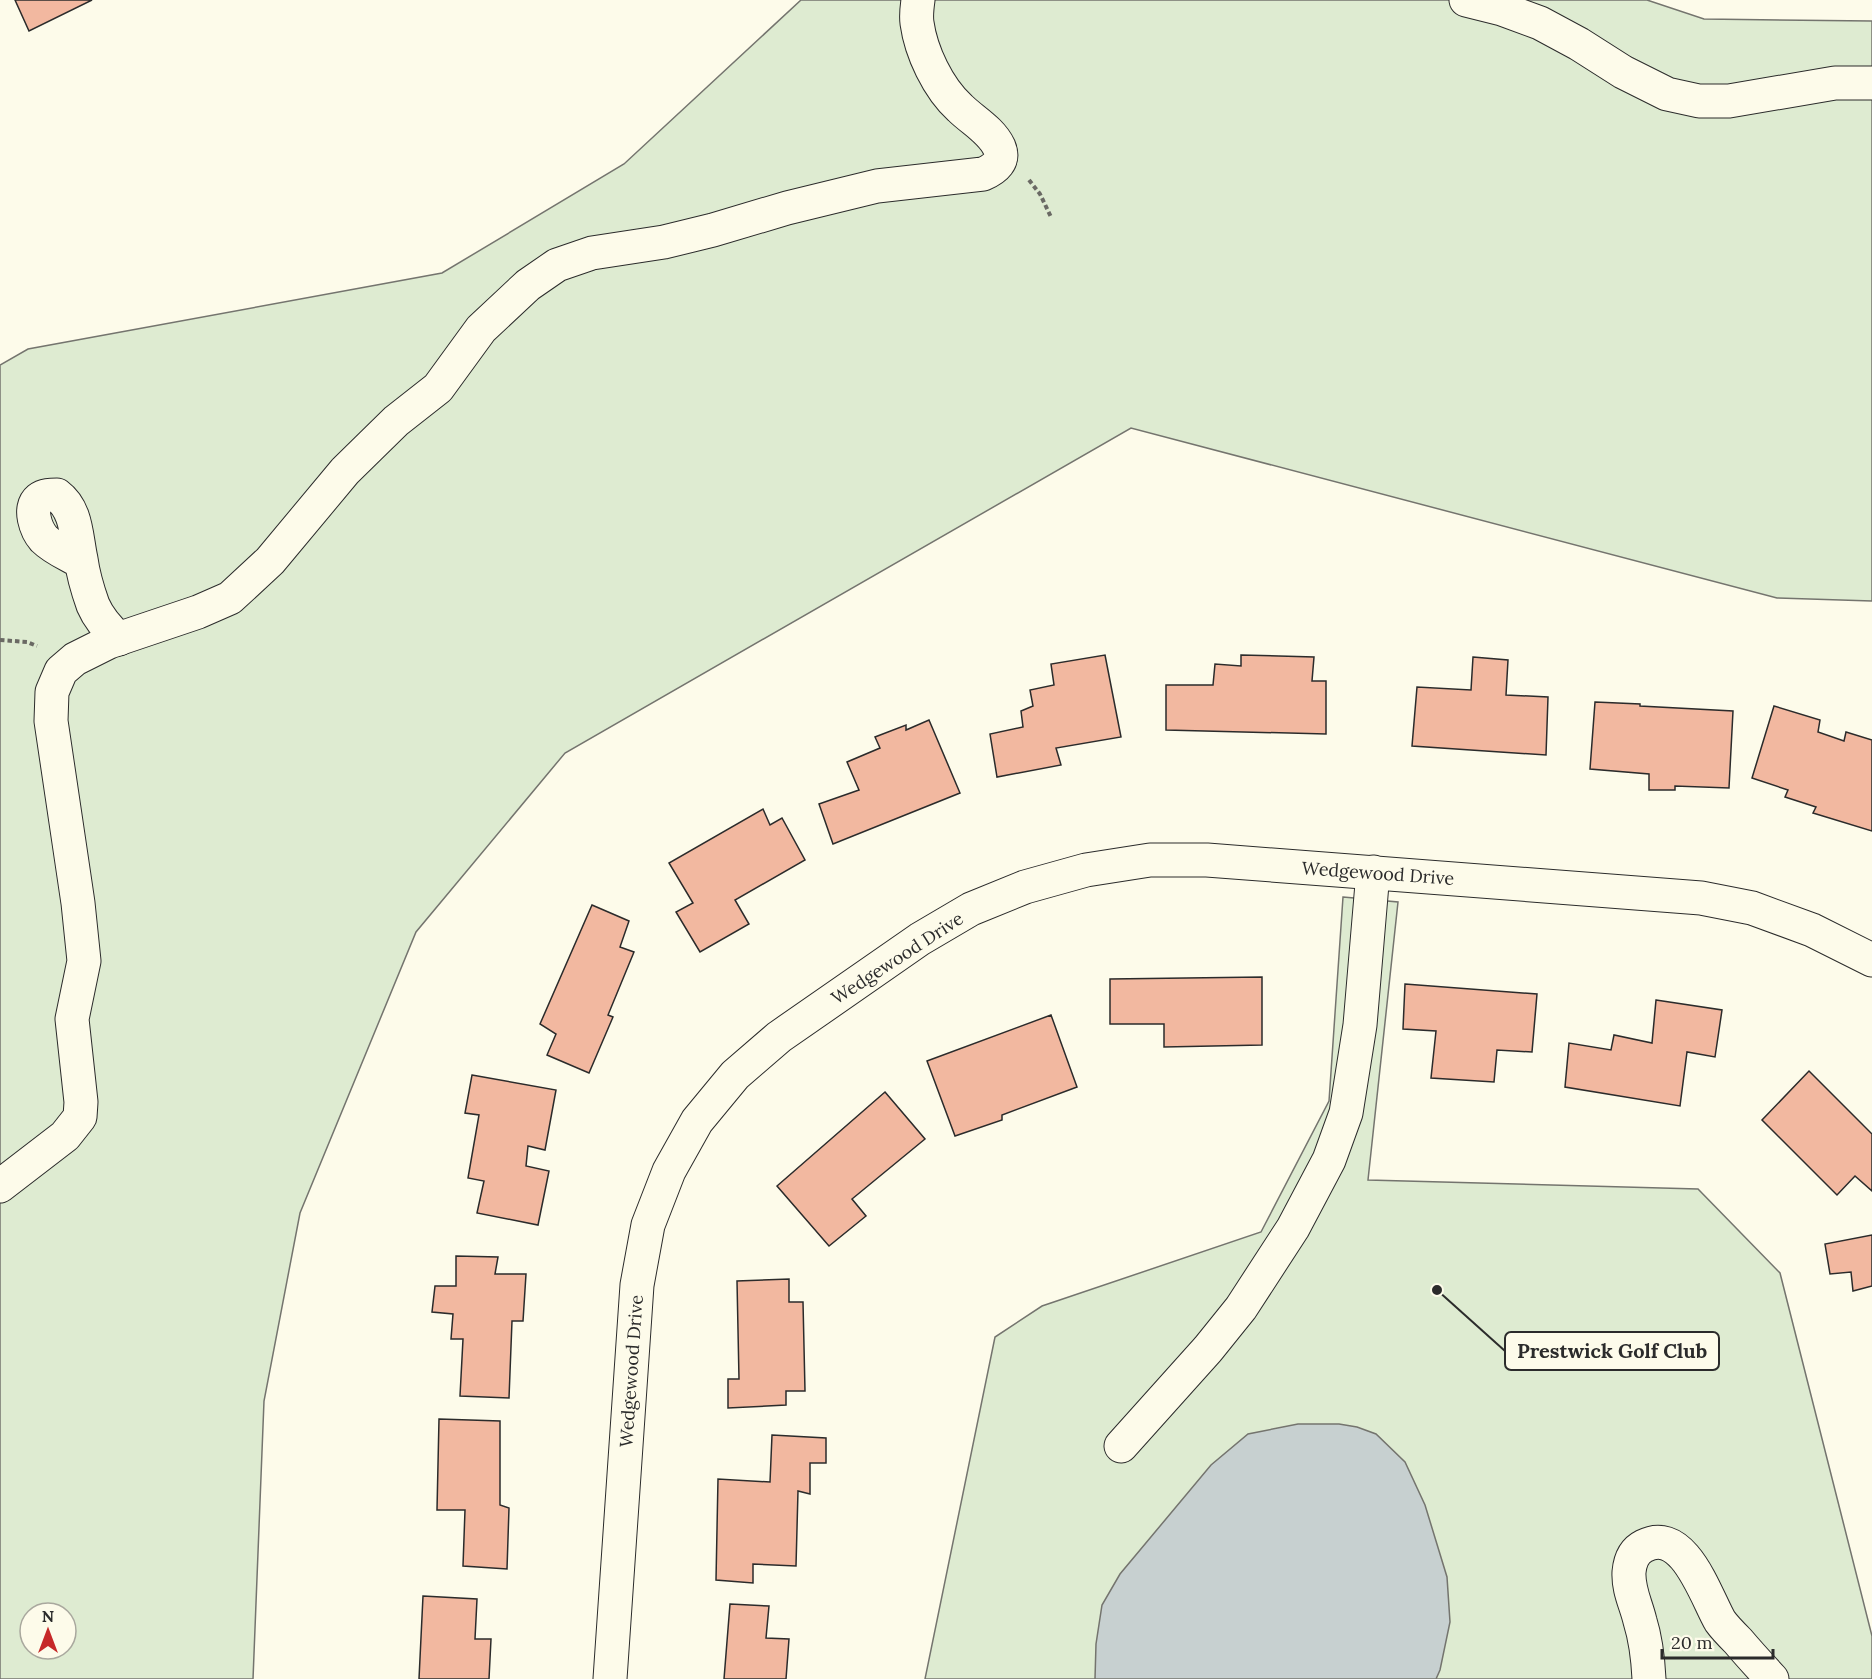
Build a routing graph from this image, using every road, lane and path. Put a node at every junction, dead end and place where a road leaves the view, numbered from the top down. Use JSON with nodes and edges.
{"nodes":[{"id":1,"x":918,"y":0,"type":"edge"},
{"id":2,"x":1466,"y":0,"type":"edge"},
{"id":3,"x":1872,"y":84,"type":"edge"},
{"id":4,"x":81,"y":562,"type":"dead end"},
{"id":5,"x":119,"y":639,"type":"junction"},
{"id":6,"x":1373,"y":873,"type":"junction"},
{"id":7,"x":1872,"y":960,"type":"edge"},
{"id":8,"x":0,"y":1186,"type":"edge"},
{"id":9,"x":1121,"y":1446,"type":"dead end"},
{"id":10,"x":610,"y":1679,"type":"edge"},
{"id":11,"x":1649,"y":1679,"type":"edge"},
{"id":12,"x":1772,"y":1679,"type":"edge"}],
"edges":[{"from":1,"to":5,"type":"street"},
{"from":2,"to":3,"type":"street"},
{"from":4,"to":5,"type":"street"},
{"from":5,"to":8,"type":"street"},
{"from":6,"to":7,"type":"street","name":"Wedgewood Drive"},
{"from":6,"to":9,"type":"street"},
{"from":6,"to":10,"type":"street","name":"Wedgewood Drive"},
{"from":11,"to":12,"type":"street"}]}
